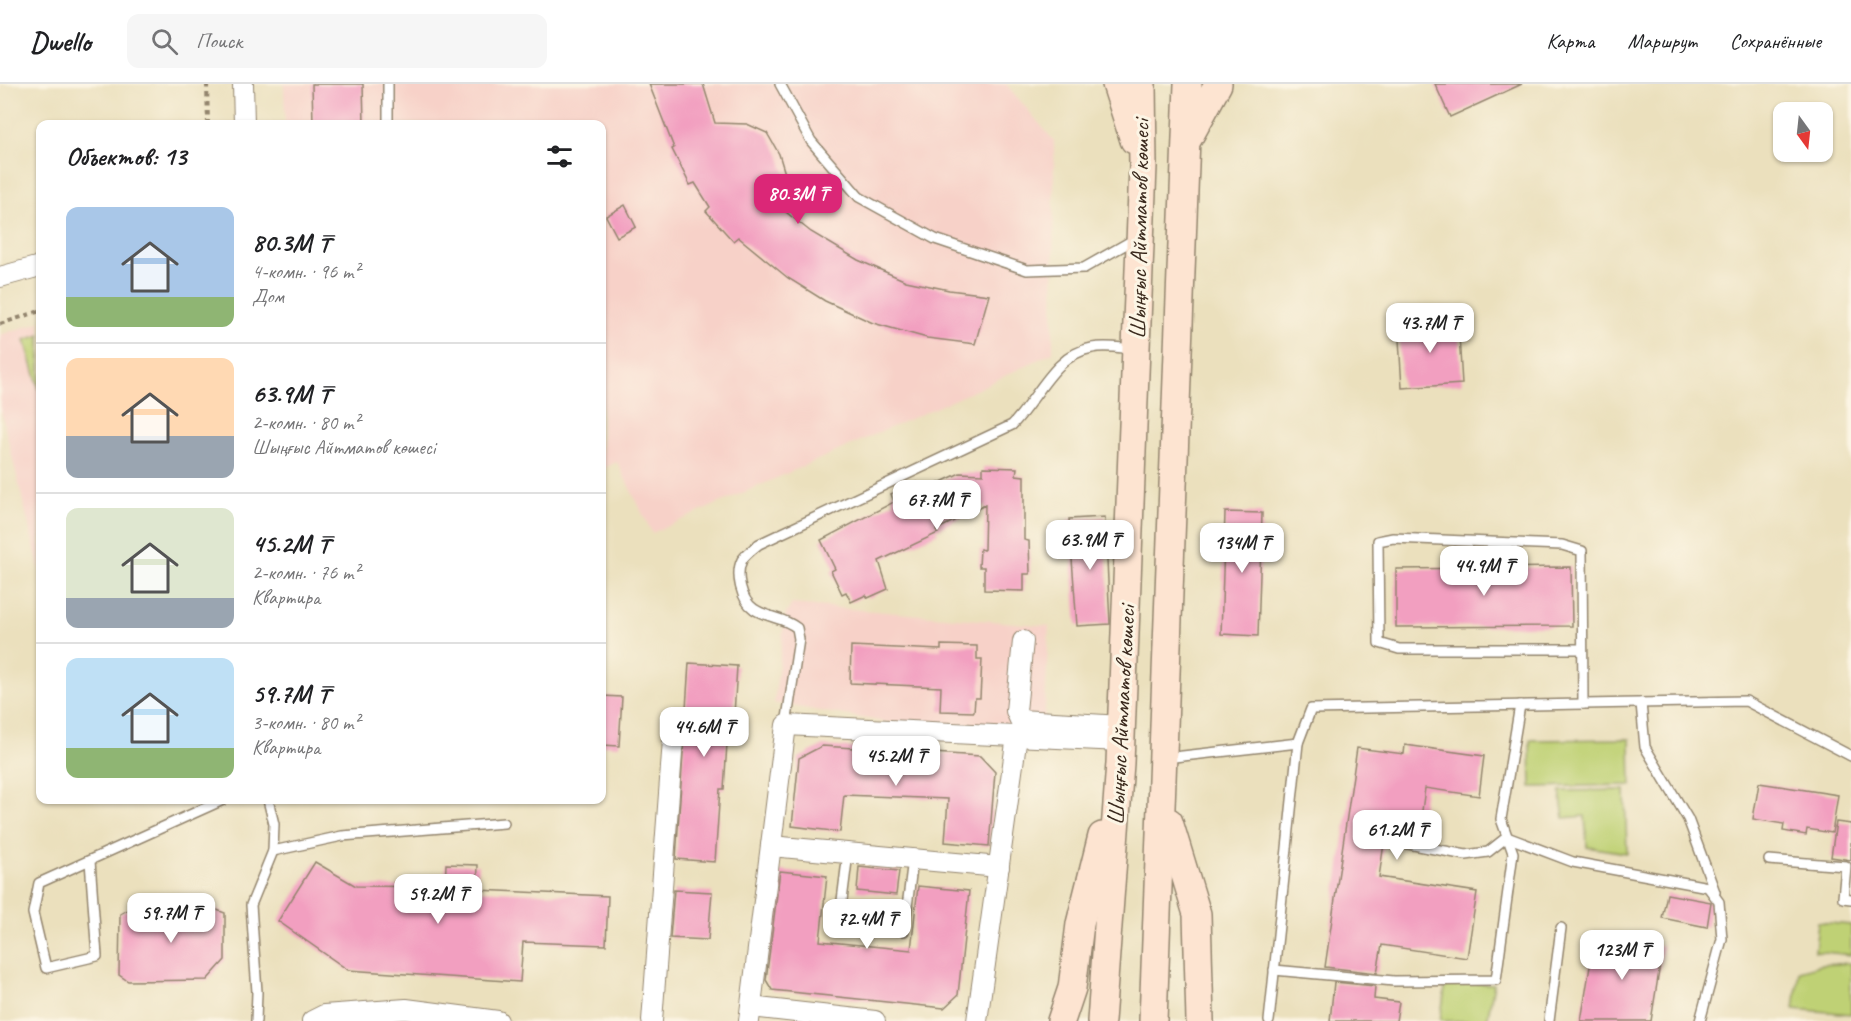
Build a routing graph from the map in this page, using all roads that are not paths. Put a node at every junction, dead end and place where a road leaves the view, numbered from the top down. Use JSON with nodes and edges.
{"nodes":[{"id":1,"x":243,"y":84,"type":"edge"},
{"id":2,"x":388,"y":84,"type":"edge"},
{"id":3,"x":780,"y":84,"type":"edge"},
{"id":4,"x":1116,"y":84,"type":"edge"},
{"id":5,"x":1142,"y":84,"type":"edge"},
{"id":6,"x":1188,"y":84,"type":"edge"},
{"id":7,"x":1218,"y":84,"type":"edge"},
{"id":8,"x":244,"y":120,"type":"edge"},
{"id":9,"x":388,"y":120,"type":"edge"},
{"id":10,"x":1188,"y":138,"type":"junction"},
{"id":11,"x":1143,"y":166,"type":"junction"},
{"id":12,"x":1140,"y":236,"type":"junction"},
{"id":13,"x":36,"y":267,"type":"edge"},
{"id":14,"x":0,"y":277,"type":"edge"},
{"id":15,"x":1136,"y":349,"type":"junction"},
{"id":16,"x":1023,"y":641,"type":"dead end"},
{"id":17,"x":1582,"y":649,"type":"junction"},
{"id":18,"x":1641,"y":703,"type":"junction"},
{"id":19,"x":1583,"y":704,"type":"junction"},
{"id":20,"x":1520,"y":705,"type":"junction"},
{"id":21,"x":786,"y":725,"type":"junction"},
{"id":22,"x":1017,"y":736,"type":"junction"},
{"id":23,"x":674,"y":740,"type":"dead end"},
{"id":24,"x":1121,"y":743,"type":"junction"},
{"id":25,"x":1298,"y":743,"type":"junction"},
{"id":26,"x":1851,"y":756,"type":"edge"},
{"id":27,"x":1165,"y":758,"type":"junction"},
{"id":28,"x":1163,"y":803,"type":"junction"},
{"id":29,"x":215,"y":804,"type":"edge"},
{"id":30,"x":269,"y":804,"type":"edge"},
{"id":31,"x":504,"y":823,"type":"dead end"},
{"id":32,"x":1507,"y":837,"type":"junction"},
{"id":33,"x":1398,"y":842,"type":"dead end"},
{"id":34,"x":771,"y":846,"type":"junction"},
{"id":35,"x":273,"y":851,"type":"junction"},
{"id":36,"x":848,"y":853,"type":"junction"},
{"id":37,"x":913,"y":858,"type":"junction"},
{"id":38,"x":1769,"y":860,"type":"dead end"},
{"id":39,"x":90,"y":861,"type":"junction"},
{"id":40,"x":999,"y":867,"type":"junction"},
{"id":41,"x":1851,"y":899,"type":"edge"},
{"id":42,"x":1719,"y":902,"type":"junction"},
{"id":43,"x":1561,"y":927,"type":"dead end"},
{"id":44,"x":1274,"y":970,"type":"junction"},
{"id":45,"x":750,"y":1014,"type":"edge"},
{"id":46,"x":256,"y":1021,"type":"edge"},
{"id":47,"x":312,"y":1021,"type":"edge"},
{"id":48,"x":498,"y":1021,"type":"edge"},
{"id":49,"x":652,"y":1021,"type":"edge"},
{"id":50,"x":874,"y":1021,"type":"edge"},
{"id":51,"x":977,"y":1021,"type":"edge"},
{"id":52,"x":1061,"y":1021,"type":"edge"},
{"id":53,"x":1101,"y":1021,"type":"edge"},
{"id":54,"x":1153,"y":1021,"type":"edge"},
{"id":55,"x":1200,"y":1021,"type":"edge"},
{"id":56,"x":1269,"y":1021,"type":"edge"},
{"id":57,"x":1549,"y":1021,"type":"edge"},
{"id":58,"x":1700,"y":1021,"type":"edge"}],
"edges":[{"from":1,"to":8,"type":"street"},
{"from":2,"to":9,"type":"lane"},
{"from":3,"to":12,"type":"lane"},
{"from":4,"to":11,"type":"main road"},
{"from":5,"to":11,"type":"main road","name":"Шыңғыс Айтматов көшесі"},
{"from":6,"to":10,"type":"main road","name":"Шыңғыс Айтматов көшесі"},
{"from":7,"to":10,"type":"main road"},
{"from":10,"to":27,"type":"main road","name":"Шыңғыс Айтматов көшесі"},
{"from":11,"to":12,"type":"main road","name":"Шыңғыс Айтматов көшесі"},
{"from":12,"to":15,"type":"main road","name":"Шыңғыс Айтматов көшесі"},
{"from":13,"to":14,"type":"street"},
{"from":15,"to":21,"type":"lane"},
{"from":15,"to":24,"type":"main road","name":"Шыңғыс Айтматов көшесі"},
{"from":16,"to":24,"type":"street"},
{"from":17,"to":17,"type":"lane"},
{"from":17,"to":19,"type":"lane"},
{"from":18,"to":19,"type":"lane"},
{"from":18,"to":26,"type":"lane"},
{"from":18,"to":42,"type":"lane"},
{"from":19,"to":20,"type":"lane"},
{"from":20,"to":25,"type":"lane"},
{"from":20,"to":32,"type":"lane"},
{"from":21,"to":22,"type":"street"},
{"from":21,"to":34,"type":"street"},
{"from":22,"to":24,"type":"street"},
{"from":22,"to":40,"type":"street"},
{"from":23,"to":49,"type":"street"},
{"from":24,"to":52,"type":"main road"},
{"from":24,"to":53,"type":"main road","name":"Шыңғыс Айтматов көшесі"},
{"from":25,"to":27,"type":"lane"},
{"from":25,"to":44,"type":"lane"},
{"from":27,"to":28,"type":"main road","name":"Шыңғыс Айтматов көшесі"},
{"from":28,"to":54,"type":"main road","name":"Шыңғыс Айтматов көшесі"},
{"from":28,"to":55,"type":"main road"},
{"from":29,"to":39,"type":"lane"},
{"from":30,"to":35,"type":"lane"},
{"from":31,"to":35,"type":"lane"},
{"from":32,"to":33,"type":"lane"},
{"from":32,"to":42,"type":"lane"},
{"from":32,"to":44,"type":"lane"},
{"from":34,"to":36,"type":"street"},
{"from":34,"to":45,"type":"street"},
{"from":35,"to":46,"type":"lane"},
{"from":36,"to":37,"type":"street"},
{"from":36,"to":37,"type":"lane"},
{"from":37,"to":40,"type":"street"},
{"from":38,"to":41,"type":"lane"},
{"from":39,"to":39,"type":"lane"},
{"from":40,"to":51,"type":"street"},
{"from":42,"to":58,"type":"lane"},
{"from":43,"to":57,"type":"lane"},
{"from":44,"to":56,"type":"lane"},
{"from":45,"to":50,"type":"street"},
{"from":47,"to":48,"type":"street"}]}
